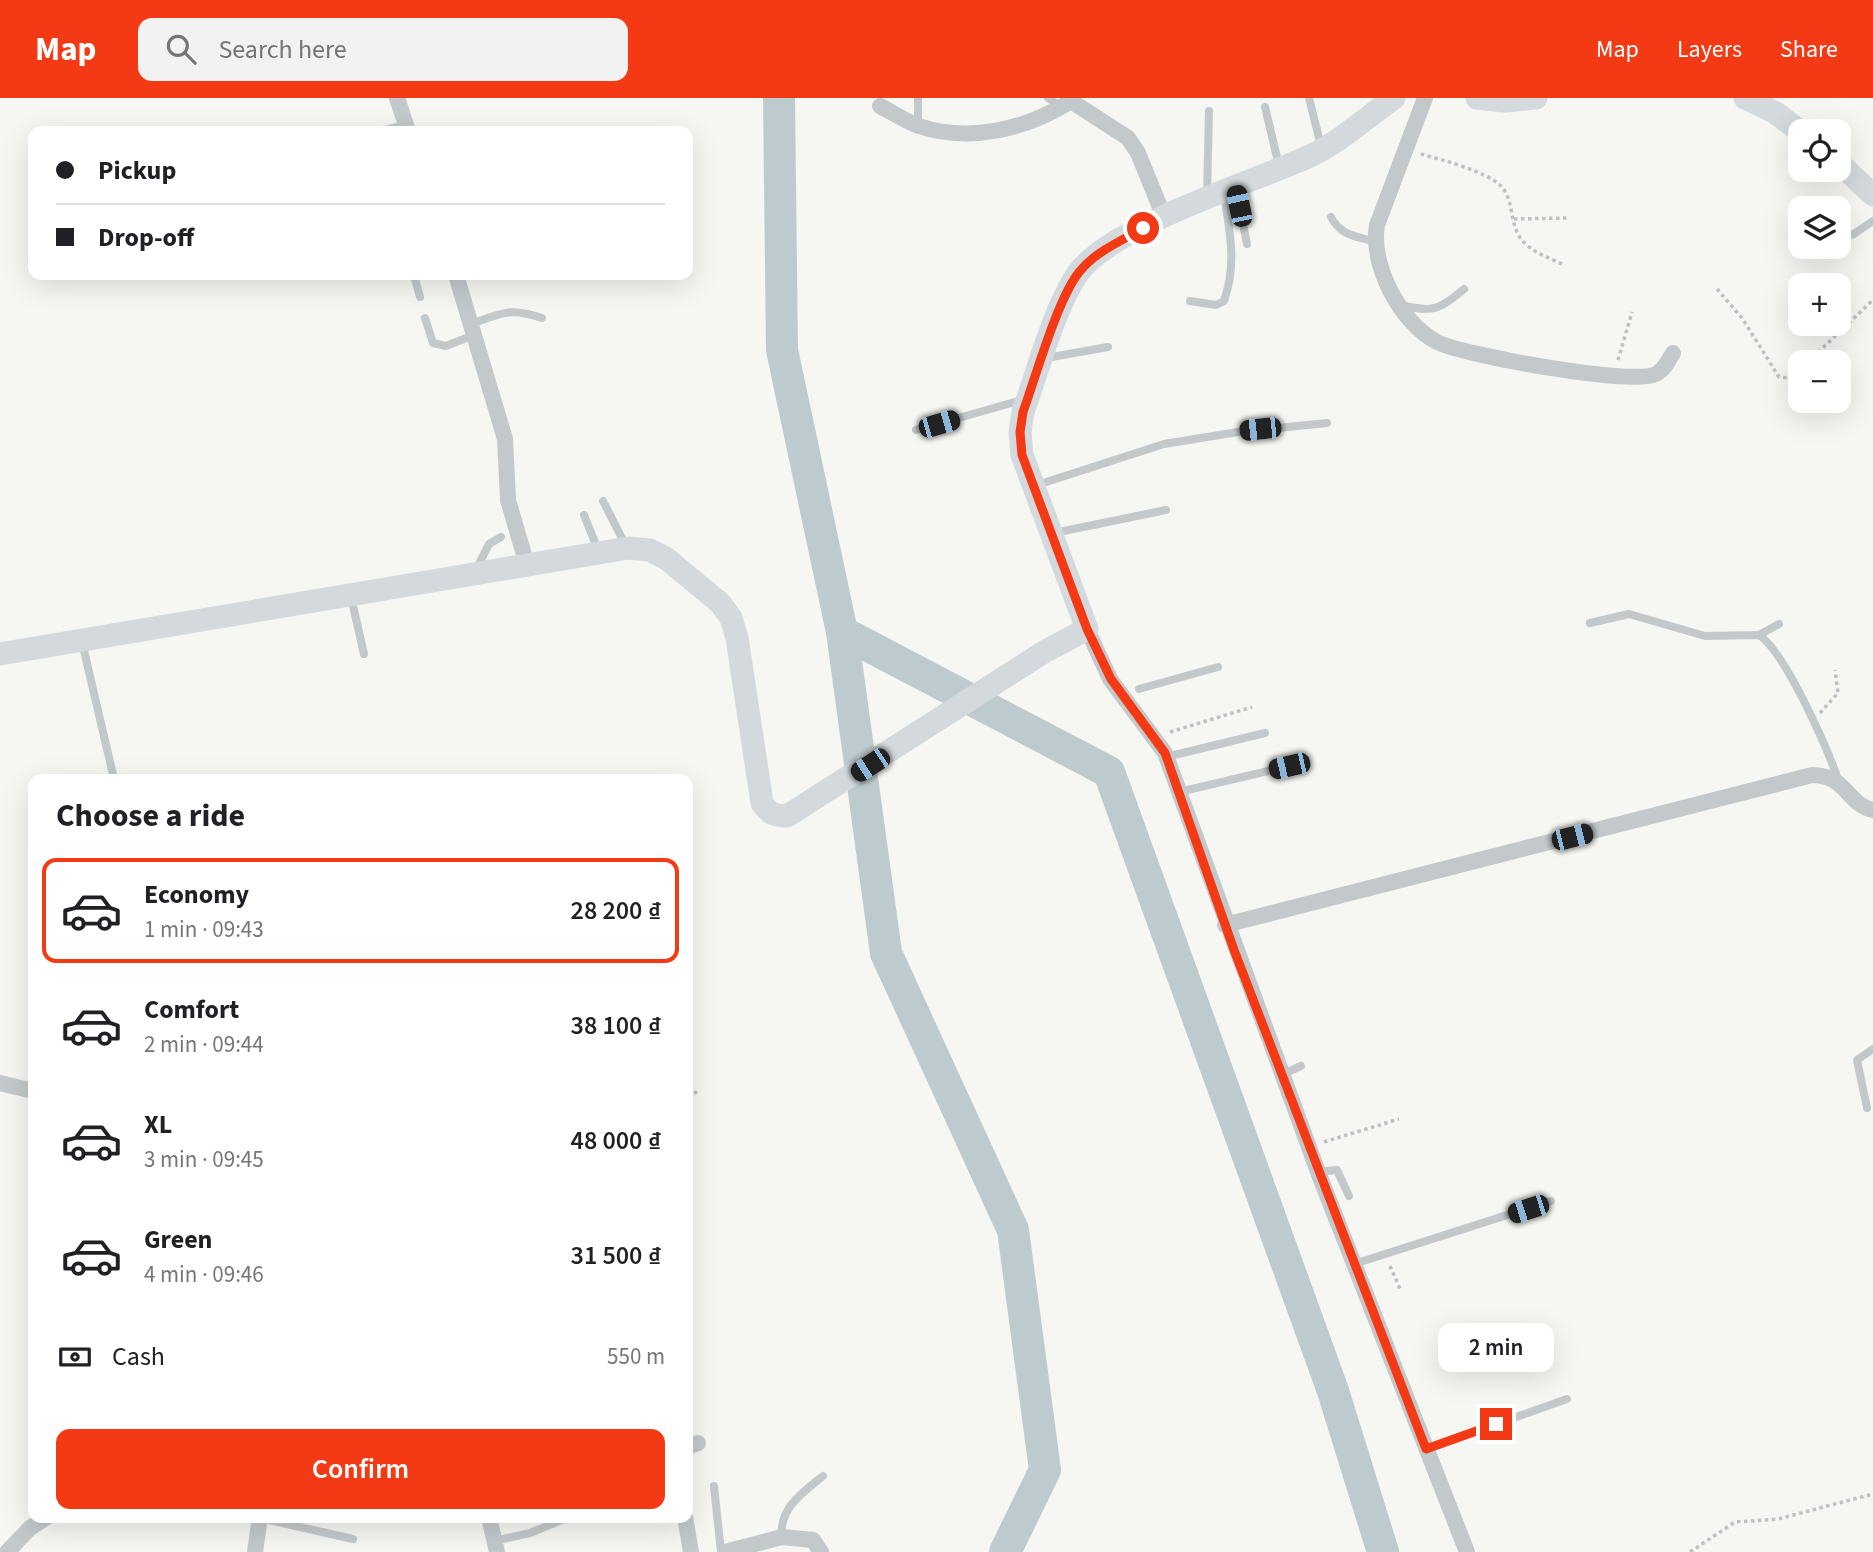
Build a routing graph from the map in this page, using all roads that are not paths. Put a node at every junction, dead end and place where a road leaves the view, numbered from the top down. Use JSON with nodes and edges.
{"nodes":[{"id":1,"x":397,"y":98,"type":"edge"},
{"id":2,"x":918,"y":98,"type":"edge"},
{"id":3,"x":1310,"y":98,"type":"edge"},
{"id":4,"x":1394,"y":98,"type":"edge"},
{"id":5,"x":1425,"y":98,"type":"edge"},
{"id":6,"x":1477,"y":98,"type":"edge"},
{"id":7,"x":1536,"y":98,"type":"edge"},
{"id":8,"x":1745,"y":98,"type":"edge"},
{"id":9,"x":1062,"y":101,"type":"edge"},
{"id":10,"x":880,"y":106,"type":"dead end"},
{"id":11,"x":1265,"y":107,"type":"dead end"},
{"id":12,"x":1209,"y":111,"type":"dead end"},
{"id":13,"x":1788,"y":120,"type":"edge"},
{"id":14,"x":406,"y":126,"type":"edge"},
{"id":15,"x":918,"y":126,"type":"junction"},
{"id":16,"x":1322,"y":149,"type":"junction"},
{"id":17,"x":1280,"y":169,"type":"junction"},
{"id":18,"x":1851,"y":174,"type":"edge"},
{"id":19,"x":1222,"y":193,"type":"junction"},
{"id":20,"x":1873,"y":195,"type":"edge"},
{"id":21,"x":1164,"y":217,"type":"junction"},
{"id":22,"x":1331,"y":217,"type":"dead end"},
{"id":23,"x":1873,"y":221,"type":"edge"},
{"id":24,"x":1851,"y":235,"type":"edge"},
{"id":25,"x":1374,"y":241,"type":"junction"},
{"id":26,"x":1247,"y":244,"type":"dead end"},
{"id":27,"x":415,"y":280,"type":"edge"},
{"id":28,"x":457,"y":280,"type":"edge"},
{"id":29,"x":1464,"y":289,"type":"dead end"},
{"id":30,"x":420,"y":297,"type":"dead end"},
{"id":31,"x":1190,"y":301,"type":"dead end"},
{"id":32,"x":1398,"y":304,"type":"junction"},
{"id":33,"x":425,"y":318,"type":"dead end"},
{"id":34,"x":542,"y":318,"type":"dead end"},
{"id":35,"x":472,"y":330,"type":"junction"},
{"id":36,"x":1108,"y":346,"type":"dead end"},
{"id":37,"x":1673,"y":353,"type":"dead end"},
{"id":38,"x":1043,"y":359,"type":"junction"},
{"id":39,"x":1028,"y":398,"type":"junction"},
{"id":40,"x":1327,"y":423,"type":"dead end"},
{"id":41,"x":916,"y":430,"type":"dead end"},
{"id":42,"x":1034,"y":486,"type":"junction"},
{"id":43,"x":603,"y":501,"type":"dead end"},
{"id":44,"x":1166,"y":510,"type":"dead end"},
{"id":45,"x":583,"y":515,"type":"dead end"},
{"id":46,"x":1051,"y":534,"type":"junction"},
{"id":47,"x":501,"y":537,"type":"dead end"},
{"id":48,"x":628,"y":548,"type":"junction"},
{"id":49,"x":599,"y":553,"type":"junction"},
{"id":50,"x":527,"y":565,"type":"junction"},
{"id":51,"x":474,"y":574,"type":"junction"},
{"id":52,"x":351,"y":594,"type":"junction"},
{"id":53,"x":1590,"y":623,"type":"dead end"},
{"id":54,"x":1779,"y":624,"type":"dead end"},
{"id":55,"x":1087,"y":629,"type":"junction"},
{"id":56,"x":1759,"y":635,"type":"junction"},
{"id":57,"x":82,"y":639,"type":"junction"},
{"id":58,"x":0,"y":654,"type":"edge"},
{"id":59,"x":364,"y":654,"type":"dead end"},
{"id":60,"x":1218,"y":667,"type":"dead end"},
{"id":61,"x":1139,"y":689,"type":"dead end"},
{"id":62,"x":1265,"y":733,"type":"dead end"},
{"id":63,"x":1166,"y":757,"type":"junction"},
{"id":64,"x":1289,"y":766,"type":"dead end"},
{"id":65,"x":113,"y":774,"type":"edge"},
{"id":66,"x":1839,"y":782,"type":"junction"},
{"id":67,"x":1178,"y":792,"type":"junction"},
{"id":68,"x":1873,"y":810,"type":"edge"},
{"id":69,"x":1225,"y":925,"type":"junction"},
{"id":70,"x":1873,"y":1049,"type":"edge"},
{"id":71,"x":1301,"y":1066,"type":"dead end"},
{"id":72,"x":1281,"y":1075,"type":"junction"},
{"id":73,"x":0,"y":1083,"type":"edge"},
{"id":74,"x":28,"y":1090,"type":"edge"},
{"id":75,"x":1867,"y":1108,"type":"dead end"},
{"id":76,"x":1318,"y":1172,"type":"junction"},
{"id":77,"x":1349,"y":1196,"type":"dead end"},
{"id":78,"x":1551,"y":1201,"type":"dead end"},
{"id":79,"x":1353,"y":1264,"type":"junction"},
{"id":80,"x":1567,"y":1399,"type":"dead end"},
{"id":81,"x":1426,"y":1449,"type":"junction"},
{"id":82,"x":823,"y":1476,"type":"dead end"},
{"id":83,"x":714,"y":1486,"type":"dead end"},
{"id":84,"x":38,"y":1523,"type":"edge"},
{"id":85,"x":259,"y":1523,"type":"edge"},
{"id":86,"x":282,"y":1523,"type":"edge"},
{"id":87,"x":490,"y":1523,"type":"edge"},
{"id":88,"x":554,"y":1523,"type":"edge"},
{"id":89,"x":686,"y":1523,"type":"edge"},
{"id":90,"x":782,"y":1536,"type":"junction"},
{"id":91,"x":352,"y":1539,"type":"dead end"},
{"id":92,"x":496,"y":1546,"type":"edge"},
{"id":93,"x":752,"y":1549,"type":"edge"},
{"id":94,"x":7,"y":1552,"type":"edge"},
{"id":95,"x":255,"y":1552,"type":"edge"},
{"id":96,"x":691,"y":1552,"type":"edge"},
{"id":97,"x":723,"y":1552,"type":"edge"},
{"id":98,"x":821,"y":1552,"type":"edge"},
{"id":99,"x":1467,"y":1552,"type":"edge"}],
"edges":[{"from":1,"to":14,"type":"street"},
{"from":2,"to":15,"type":"lane"},
{"from":3,"to":16,"type":"lane"},
{"from":4,"to":16,"type":"main road"},
{"from":5,"to":25,"type":"street"},
{"from":6,"to":7,"type":"main road"},
{"from":8,"to":13,"type":"main road"},
{"from":9,"to":15,"type":"street"},
{"from":9,"to":21,"type":"street"},
{"from":10,"to":15,"type":"street"},
{"from":11,"to":17,"type":"lane"},
{"from":12,"to":19,"type":"lane"},
{"from":16,"to":17,"type":"main road"},
{"from":17,"to":19,"type":"main road"},
{"from":18,"to":20,"type":"main road"},
{"from":19,"to":21,"type":"main road"},
{"from":19,"to":26,"type":"lane"},
{"from":19,"to":31,"type":"lane"},
{"from":21,"to":38,"type":"main road"},
{"from":22,"to":25,"type":"lane"},
{"from":23,"to":24,"type":"lane"},
{"from":25,"to":32,"type":"street"},
{"from":27,"to":30,"type":"lane"},
{"from":28,"to":35,"type":"street"},
{"from":29,"to":32,"type":"lane"},
{"from":32,"to":37,"type":"street"},
{"from":33,"to":35,"type":"lane"},
{"from":34,"to":35,"type":"lane"},
{"from":35,"to":50,"type":"street"},
{"from":36,"to":38,"type":"lane"},
{"from":38,"to":39,"type":"main road"},
{"from":39,"to":41,"type":"lane"},
{"from":39,"to":42,"type":"main road"},
{"from":40,"to":42,"type":"lane"},
{"from":42,"to":46,"type":"main road"},
{"from":43,"to":48,"type":"lane"},
{"from":44,"to":46,"type":"lane"},
{"from":45,"to":49,"type":"lane"},
{"from":46,"to":55,"type":"main road"},
{"from":47,"to":51,"type":"lane"},
{"from":48,"to":49,"type":"main road"},
{"from":48,"to":55,"type":"main road"},
{"from":49,"to":50,"type":"main road"},
{"from":50,"to":51,"type":"main road"},
{"from":51,"to":52,"type":"main road"},
{"from":52,"to":57,"type":"main road"},
{"from":52,"to":59,"type":"lane"},
{"from":53,"to":56,"type":"lane"},
{"from":54,"to":56,"type":"lane"},
{"from":55,"to":63,"type":"street"},
{"from":56,"to":66,"type":"lane"},
{"from":57,"to":58,"type":"main road"},
{"from":57,"to":65,"type":"lane"},
{"from":60,"to":61,"type":"lane"},
{"from":62,"to":63,"type":"lane"},
{"from":63,"to":67,"type":"street"},
{"from":64,"to":67,"type":"lane"},
{"from":66,"to":68,"type":"street"},
{"from":66,"to":69,"type":"street"},
{"from":67,"to":69,"type":"street"},
{"from":69,"to":72,"type":"street"},
{"from":70,"to":75,"type":"lane"},
{"from":71,"to":72,"type":"lane"},
{"from":72,"to":76,"type":"street"},
{"from":73,"to":74,"type":"street"},
{"from":76,"to":77,"type":"lane"},
{"from":76,"to":79,"type":"street"},
{"from":78,"to":79,"type":"lane"},
{"from":79,"to":81,"type":"street"},
{"from":80,"to":81,"type":"lane"},
{"from":81,"to":99,"type":"street"},
{"from":82,"to":90,"type":"lane"},
{"from":83,"to":97,"type":"lane"},
{"from":84,"to":94,"type":"street"},
{"from":85,"to":95,"type":"street"},
{"from":86,"to":91,"type":"lane"},
{"from":87,"to":92,"type":"street"},
{"from":88,"to":92,"type":"lane"},
{"from":89,"to":96,"type":"street"},
{"from":90,"to":93,"type":"street"},
{"from":90,"to":98,"type":"street"},
{"from":93,"to":97,"type":"street"}]}
